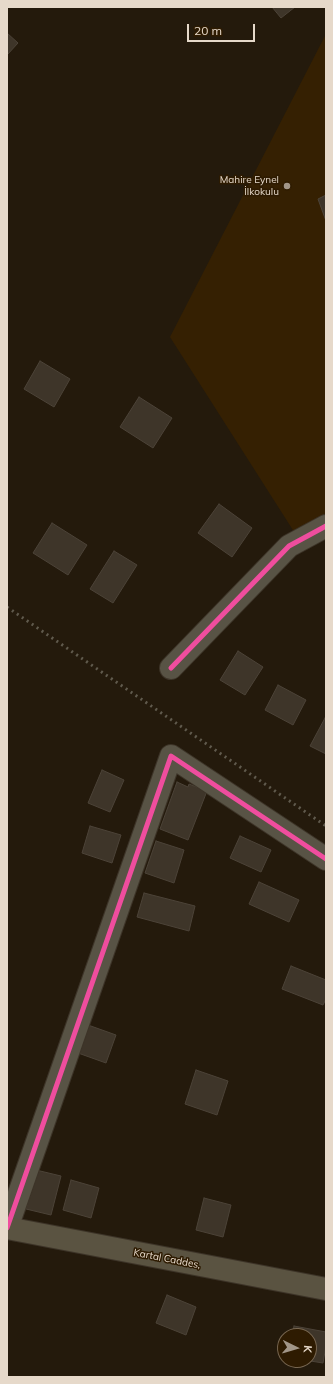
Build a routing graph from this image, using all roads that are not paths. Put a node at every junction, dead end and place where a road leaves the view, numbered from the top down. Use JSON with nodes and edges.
{"nodes":[{"id":1,"x":326,"y":526,"type":"edge"},
{"id":2,"x":171,"y":668,"type":"dead end"},
{"id":3,"x":326,"y":859,"type":"edge"},
{"id":4,"x":7,"y":1228,"type":"edge"},
{"id":5,"x":326,"y":1289,"type":"edge"}],
"edges":[{"from":1,"to":2,"type":"street"},
{"from":3,"to":4,"type":"street"},
{"from":4,"to":5,"type":"main road","name":"Kartal Caddes,"}]}
